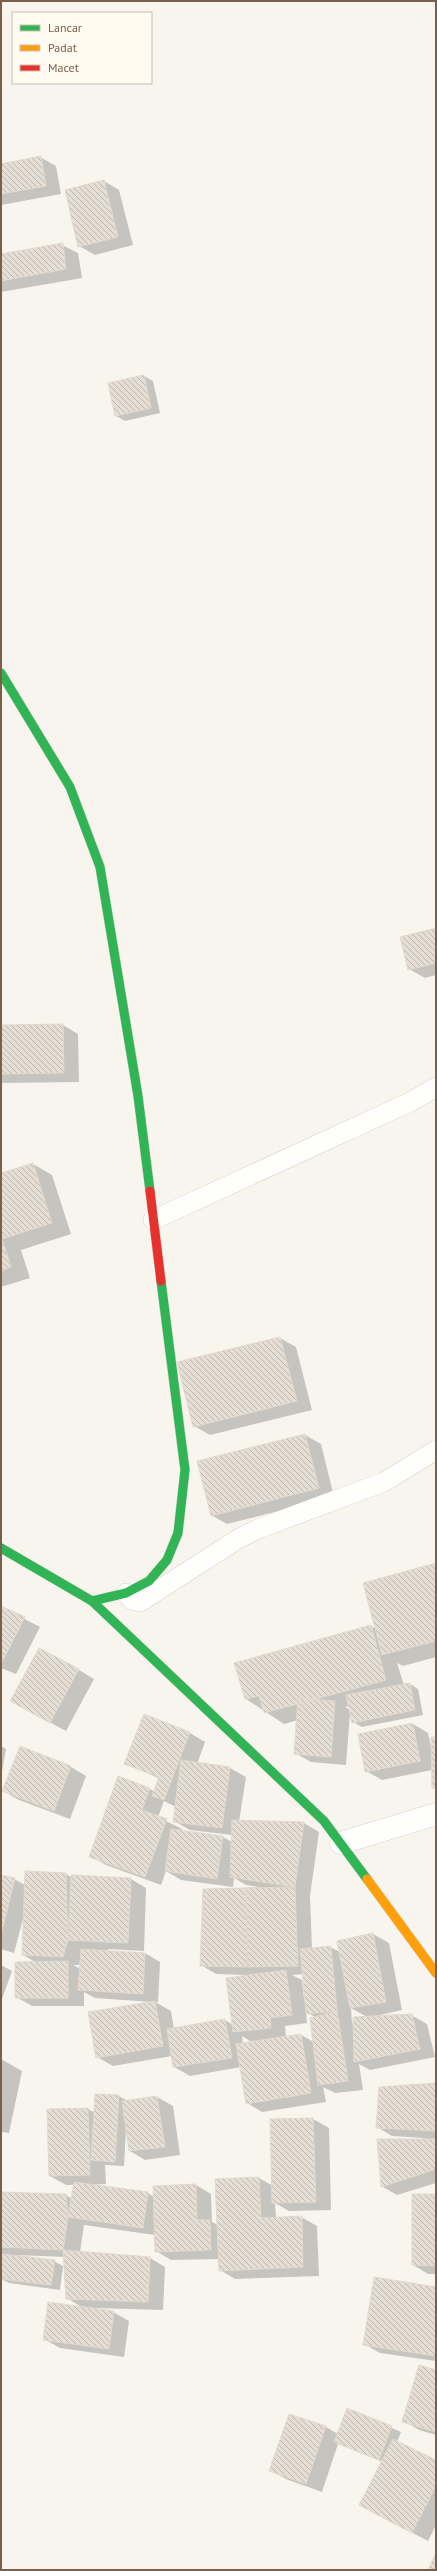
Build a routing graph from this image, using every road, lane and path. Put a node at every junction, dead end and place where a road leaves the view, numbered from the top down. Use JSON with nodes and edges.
{"nodes":[{"id":1,"x":1,"y":675,"type":"edge"},
{"id":2,"x":436,"y":1087,"type":"edge"},
{"id":3,"x":153,"y":1220,"type":"junction"},
{"id":4,"x":436,"y":1450,"type":"edge"},
{"id":5,"x":1,"y":1548,"type":"edge"},
{"id":6,"x":126,"y":1593,"type":"junction"},
{"id":7,"x":92,"y":1601,"type":"junction"},
{"id":8,"x":436,"y":1814,"type":"edge"},
{"id":9,"x":341,"y":1843,"type":"junction"},
{"id":10,"x":436,"y":1974,"type":"edge"}],
"edges":[{"from":1,"to":3,"type":"street"},
{"from":2,"to":3,"type":"lane"},
{"from":3,"to":6,"type":"street"},
{"from":4,"to":6,"type":"lane"},
{"from":5,"to":7,"type":"street"},
{"from":6,"to":7,"type":"street"},
{"from":7,"to":9,"type":"street"},
{"from":8,"to":9,"type":"street"},
{"from":9,"to":10,"type":"street"}]}
